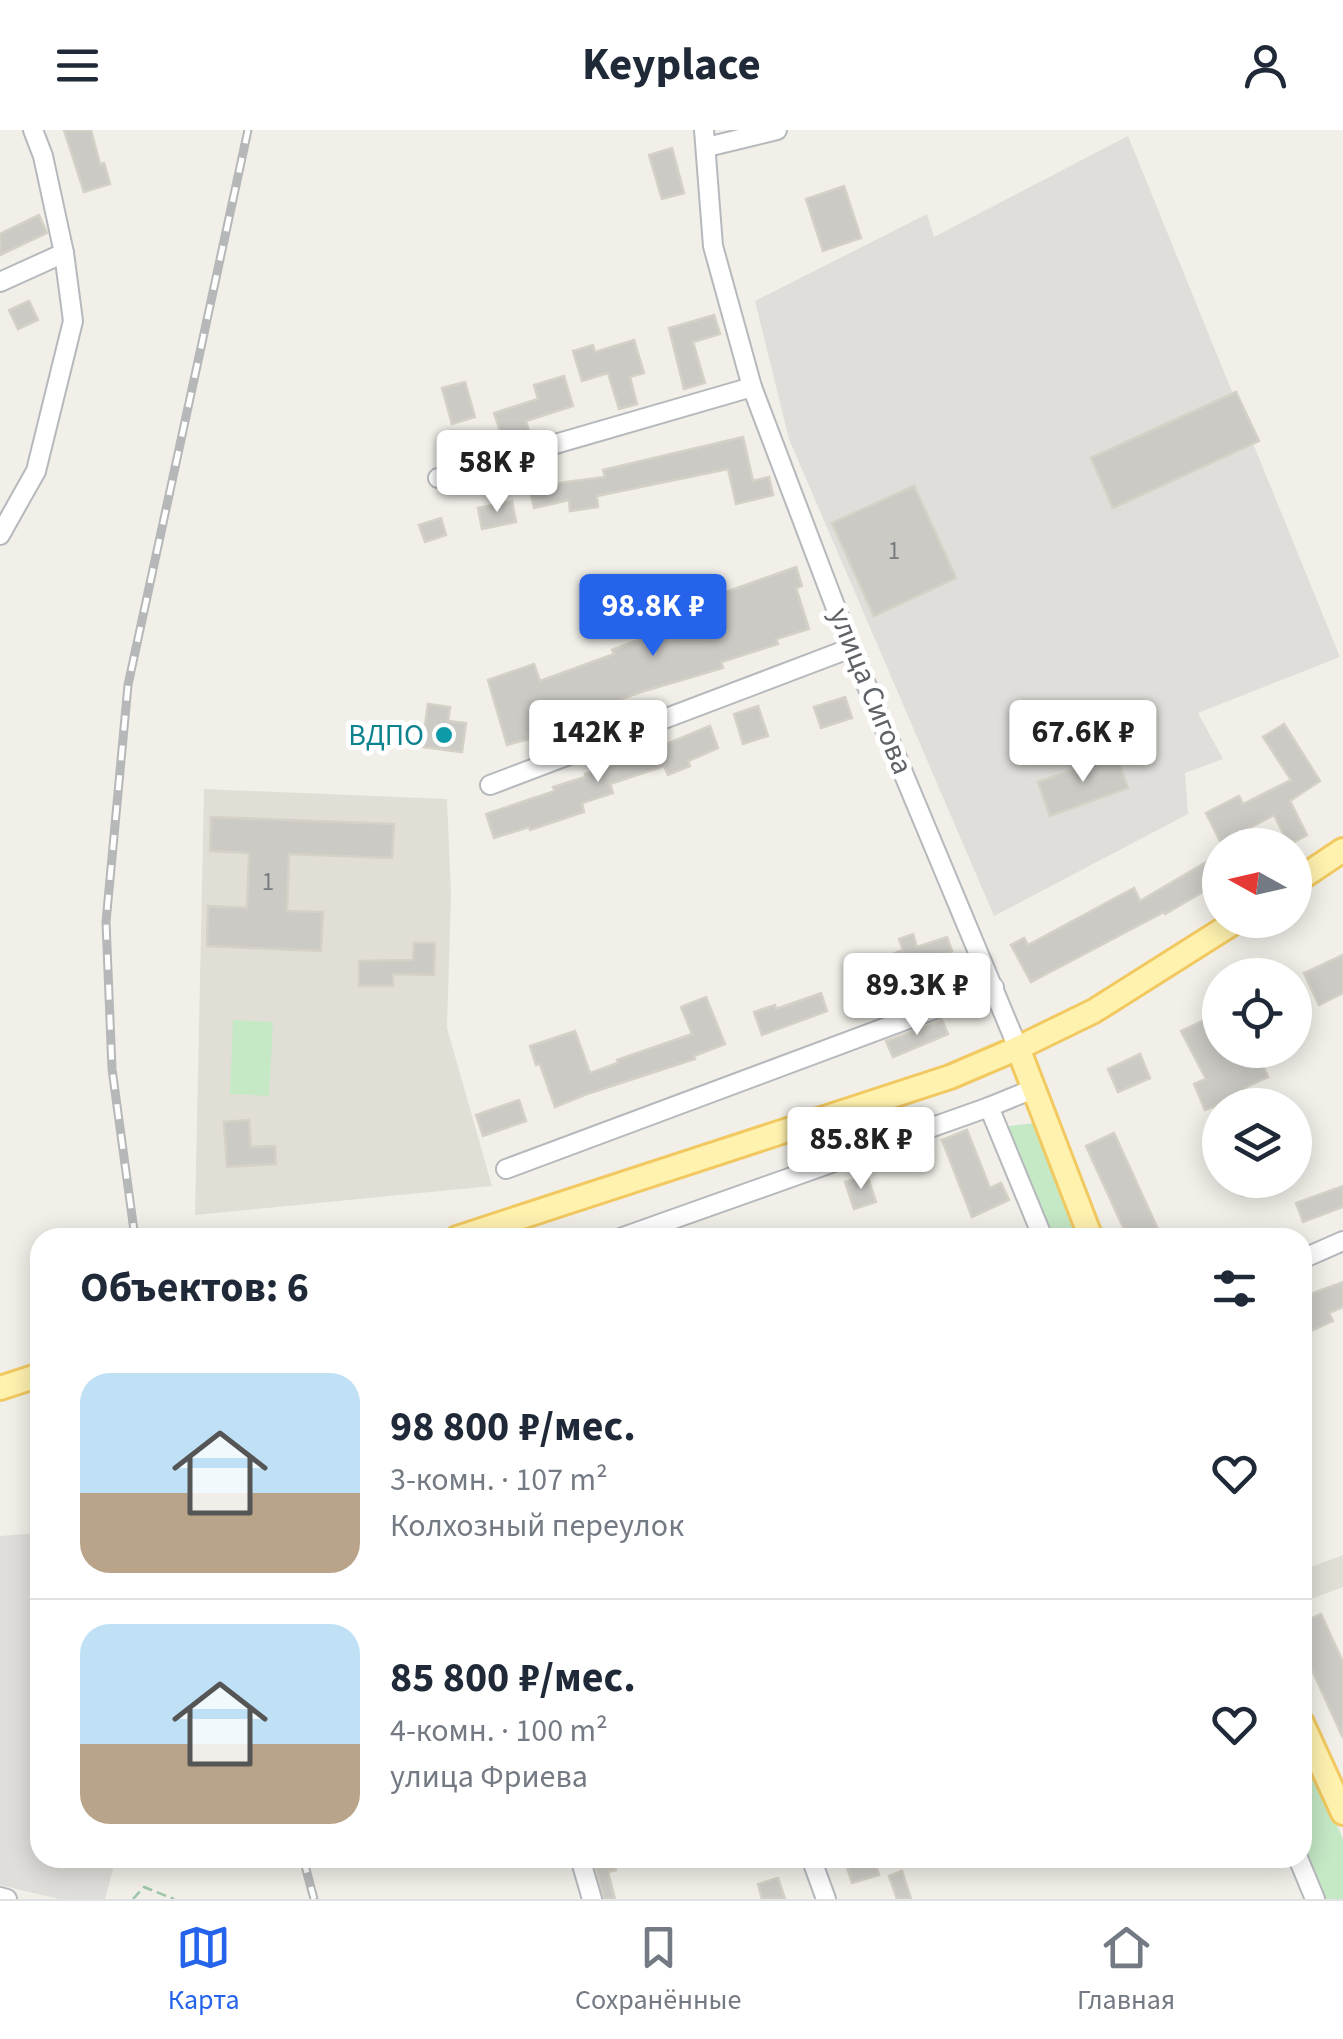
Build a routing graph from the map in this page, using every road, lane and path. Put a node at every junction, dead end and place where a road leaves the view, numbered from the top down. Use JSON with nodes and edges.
{"nodes":[{"id":1,"x":33,"y":130,"type":"edge"},
{"id":2,"x":777,"y":130,"type":"edge"},
{"id":3,"x":706,"y":138,"type":"edge"},
{"id":4,"x":64,"y":253,"type":"junction"},
{"id":5,"x":0,"y":282,"type":"edge"},
{"id":6,"x":752,"y":387,"type":"junction"},
{"id":7,"x":438,"y":478,"type":"dead end"},
{"id":8,"x":0,"y":535,"type":"edge"},
{"id":9,"x":851,"y":648,"type":"junction"},
{"id":10,"x":490,"y":786,"type":"dead end"},
{"id":11,"x":1343,"y":850,"type":"edge"},
{"id":12,"x":1312,"y":871,"type":"edge"},
{"id":13,"x":1210,"y":938,"type":"edge"},
{"id":14,"x":994,"y":987,"type":"junction"},
{"id":15,"x":1018,"y":1048,"type":"junction"},
{"id":16,"x":1033,"y":1089,"type":"junction"},
{"id":17,"x":989,"y":1106,"type":"junction"},
{"id":18,"x":506,"y":1170,"type":"dead end"},
{"id":19,"x":489,"y":1228,"type":"edge"},
{"id":20,"x":648,"y":1228,"type":"edge"},
{"id":21,"x":1039,"y":1228,"type":"edge"},
{"id":22,"x":1087,"y":1228,"type":"edge"},
{"id":23,"x":1343,"y":1241,"type":"edge"},
{"id":24,"x":1312,"y":1255,"type":"edge"},
{"id":25,"x":30,"y":1378,"type":"edge"},
{"id":26,"x":0,"y":1388,"type":"edge"},
{"id":27,"x":1312,"y":1745,"type":"edge"},
{"id":28,"x":1343,"y":1813,"type":"edge"},
{"id":29,"x":583,"y":1868,"type":"edge"},
{"id":30,"x":815,"y":1868,"type":"edge"},
{"id":31,"x":1302,"y":1868,"type":"edge"},
{"id":32,"x":0,"y":1897,"type":"edge"},
{"id":33,"x":8,"y":1899,"type":"edge"},
{"id":34,"x":133,"y":1899,"type":"edge"},
{"id":35,"x":174,"y":1899,"type":"edge"},
{"id":36,"x":592,"y":1899,"type":"edge"},
{"id":37,"x":826,"y":1899,"type":"edge"},
{"id":38,"x":1316,"y":1899,"type":"edge"}],
"edges":[{"from":1,"to":4,"type":"street"},
{"from":2,"to":3,"type":"street"},
{"from":3,"to":6,"type":"street","name":"улица Сигова"},
{"from":4,"to":5,"type":"street"},
{"from":4,"to":8,"type":"street"},
{"from":6,"to":7,"type":"street"},
{"from":6,"to":9,"type":"street","name":"улица Сигова"},
{"from":9,"to":10,"type":"street"},
{"from":9,"to":14,"type":"street","name":"улица Сигова"},
{"from":11,"to":12,"type":"main road"},
{"from":13,"to":15,"type":"main road"},
{"from":14,"to":15,"type":"street","name":"улица Сигова"},
{"from":14,"to":18,"type":"street"},
{"from":15,"to":16,"type":"main road","name":"улица Сигова"},
{"from":15,"to":19,"type":"main road"},
{"from":16,"to":17,"type":"street"},
{"from":16,"to":22,"type":"main road","name":"улица Сигова"},
{"from":17,"to":20,"type":"street"},
{"from":17,"to":21,"type":"street"},
{"from":23,"to":24,"type":"street"},
{"from":25,"to":26,"type":"main road"},
{"from":27,"to":28,"type":"main road"},
{"from":29,"to":36,"type":"street"},
{"from":30,"to":37,"type":"street"},
{"from":31,"to":38,"type":"street"},
{"from":32,"to":33,"type":"street"},
{"from":34,"to":35,"type":"path"}]}
